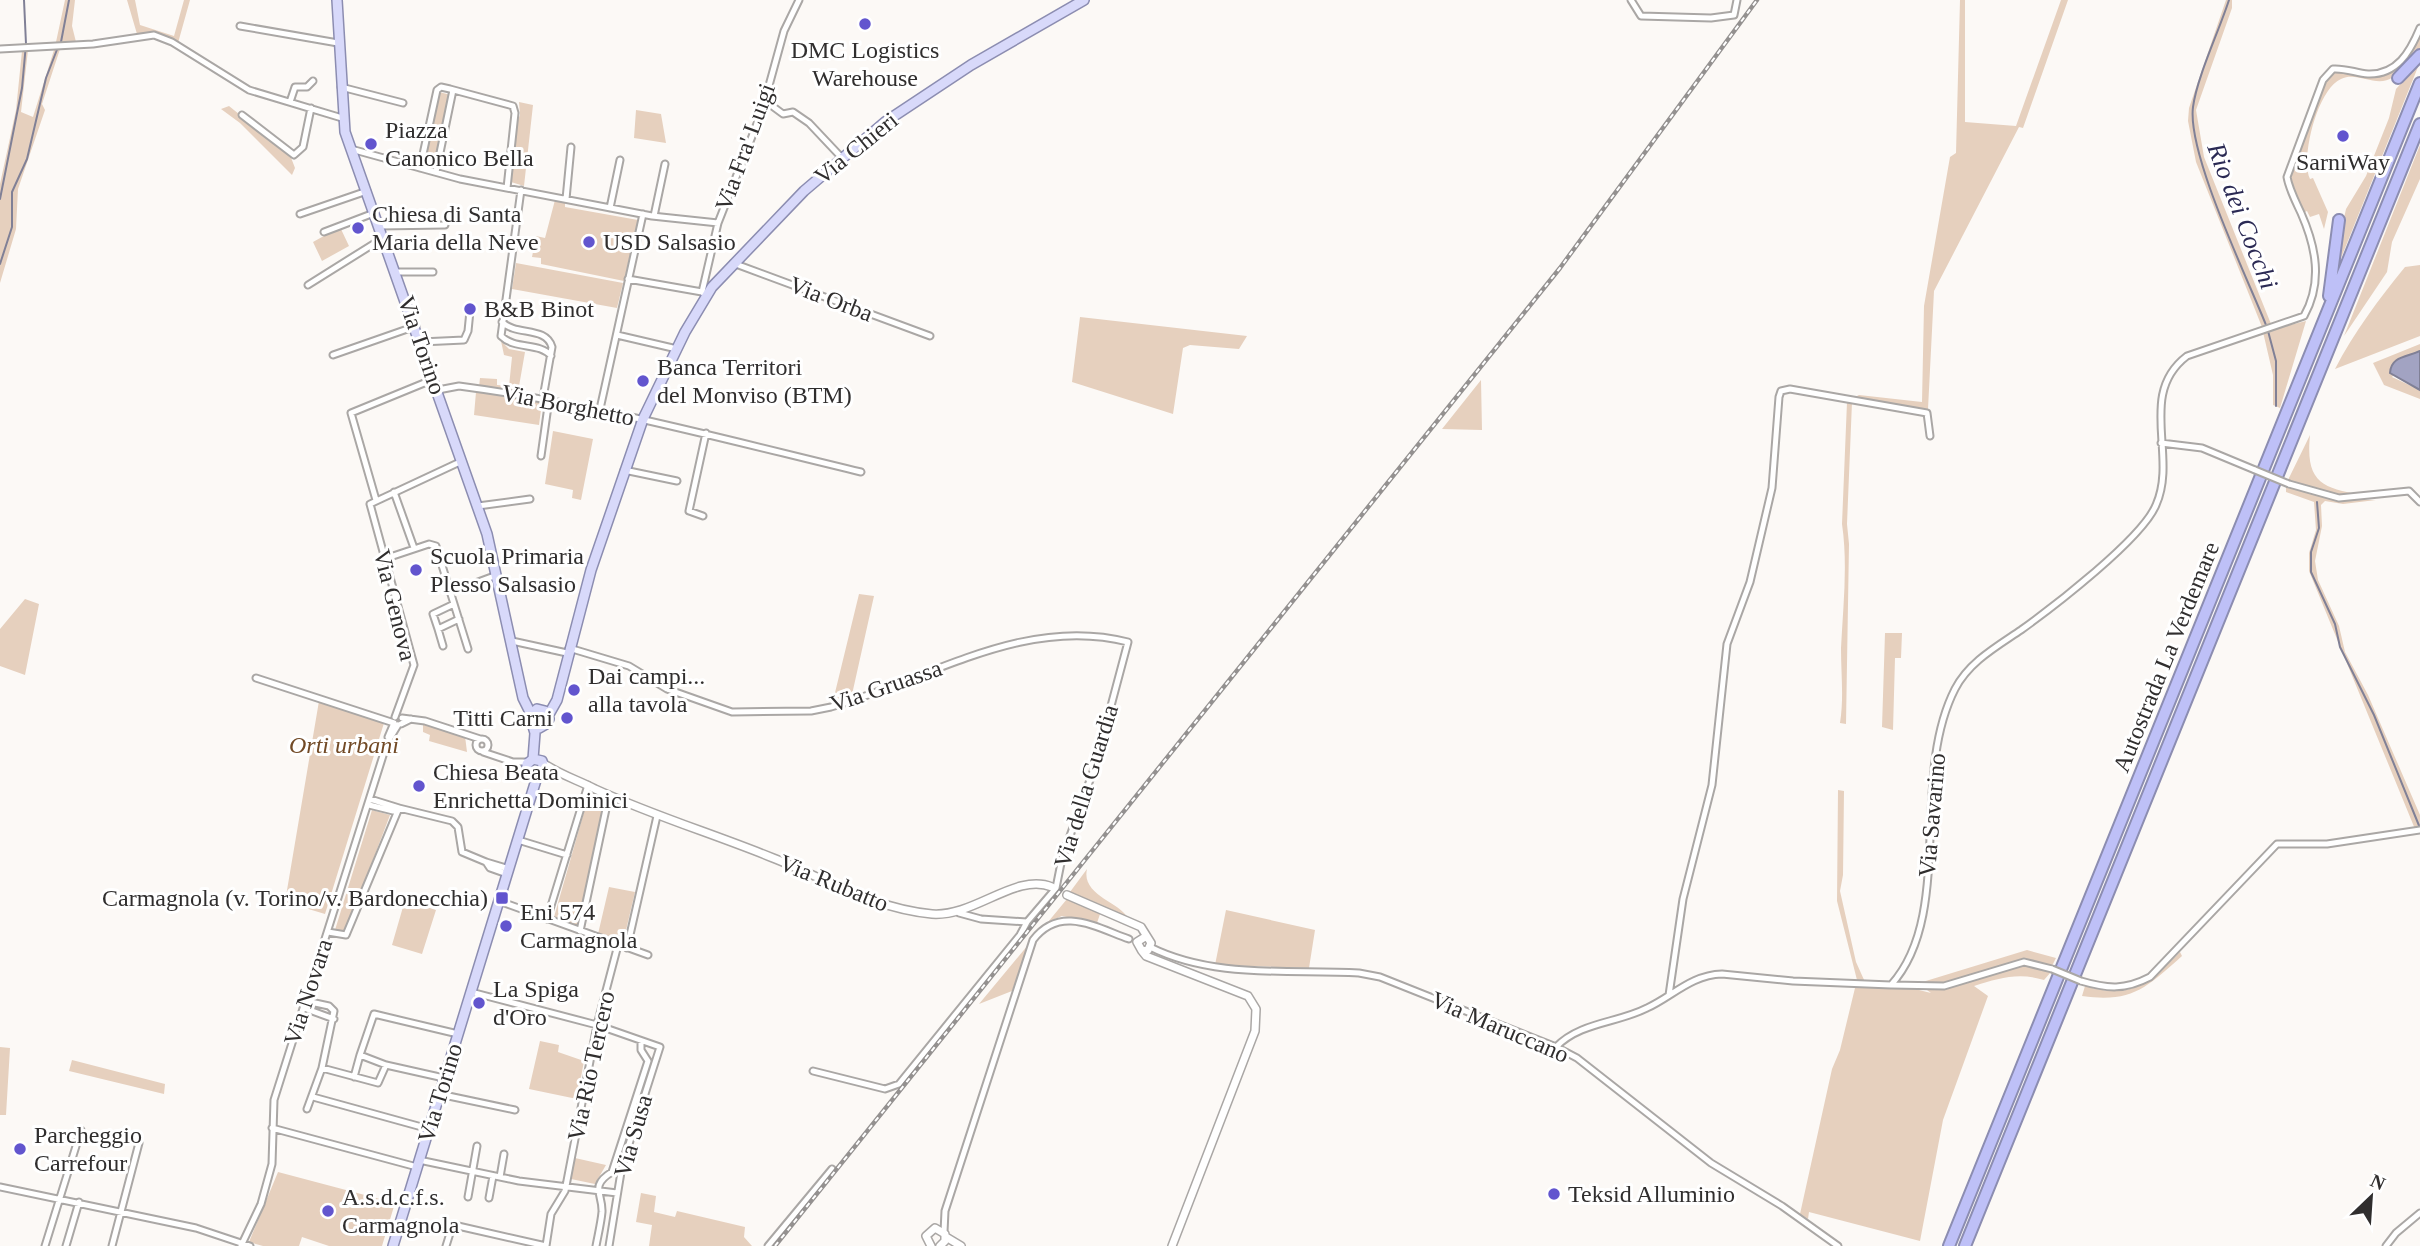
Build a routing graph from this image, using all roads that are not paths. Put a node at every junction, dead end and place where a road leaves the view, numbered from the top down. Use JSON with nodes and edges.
{"nodes":[{"id":1,"x":337,"y":0,"type":"edge"},
{"id":2,"x":799,"y":0,"type":"edge"},
{"id":3,"x":1084,"y":0,"type":"edge"},
{"id":4,"x":1631,"y":0,"type":"edge"},
{"id":5,"x":1737,"y":0,"type":"edge"},
{"id":6,"x":240,"y":26,"type":"dead end"},
{"id":7,"x":2420,"y":28,"type":"edge"},
{"id":8,"x":338,"y":43,"type":"junction"},
{"id":9,"x":0,"y":49,"type":"edge"},
{"id":10,"x":2420,"y":54,"type":"edge"},
{"id":11,"x":2398,"y":78,"type":"dead end"},
{"id":12,"x":313,"y":81,"type":"dead end"},
{"id":13,"x":2420,"y":83,"type":"edge"},
{"id":14,"x":341,"y":87,"type":"junction"},
{"id":15,"x":453,"y":90,"type":"junction"},
{"id":16,"x":764,"y":100,"type":"junction"},
{"id":17,"x":290,"y":102,"type":"junction"},
{"id":18,"x":403,"y":103,"type":"dead end"},
{"id":19,"x":311,"y":108,"type":"junction"},
{"id":20,"x":242,"y":115,"type":"dead end"},
{"id":21,"x":342,"y":118,"type":"junction"},
{"id":22,"x":2420,"y":124,"type":"edge"},
{"id":23,"x":571,"y":147,"type":"dead end"},
{"id":24,"x":351,"y":149,"type":"junction"},
{"id":25,"x":842,"y":158,"type":"junction"},
{"id":26,"x":620,"y":160,"type":"dead end"},
{"id":27,"x":664,"y":164,"type":"dead end"},
{"id":28,"x":419,"y":168,"type":"junction"},
{"id":29,"x":436,"y":172,"type":"junction"},
{"id":30,"x":507,"y":188,"type":"junction"},
{"id":31,"x":521,"y":190,"type":"junction"},
{"id":32,"x":368,"y":191,"type":"junction"},
{"id":33,"x":566,"y":199,"type":"junction"},
{"id":34,"x":610,"y":208,"type":"junction"},
{"id":35,"x":374,"y":213,"type":"junction"},
{"id":36,"x":300,"y":214,"type":"dead end"},
{"id":37,"x":643,"y":214,"type":"junction"},
{"id":38,"x":654,"y":216,"type":"junction"},
{"id":39,"x":2339,"y":220,"type":"dead end"},
{"id":40,"x":718,"y":223,"type":"junction"},
{"id":41,"x":445,"y":225,"type":"dead end"},
{"id":42,"x":379,"y":226,"type":"junction"},
{"id":43,"x":324,"y":233,"type":"dead end"},
{"id":44,"x":383,"y":238,"type":"junction"},
{"id":45,"x":733,"y":263,"type":"junction"},
{"id":46,"x":396,"y":272,"type":"junction"},
{"id":47,"x":433,"y":272,"type":"dead end"},
{"id":48,"x":628,"y":279,"type":"junction"},
{"id":49,"x":307,"y":285,"type":"dead end"},
{"id":50,"x":704,"y":294,"type":"junction"},
{"id":51,"x":470,"y":311,"type":"dead end"},
{"id":52,"x":502,"y":322,"type":"junction"},
{"id":53,"x":416,"y":326,"type":"junction"},
{"id":54,"x":510,"y":328,"type":"junction"},
{"id":55,"x":617,"y":335,"type":"junction"},
{"id":56,"x":930,"y":336,"type":"dead end"},
{"id":57,"x":506,"y":341,"type":"junction"},
{"id":58,"x":421,"y":342,"type":"junction"},
{"id":59,"x":677,"y":349,"type":"junction"},
{"id":60,"x":549,"y":353,"type":"junction"},
{"id":61,"x":333,"y":355,"type":"dead end"},
{"id":62,"x":2309,"y":362,"type":"junction"},
{"id":63,"x":435,"y":379,"type":"junction"},
{"id":64,"x":438,"y":390,"type":"junction"},
{"id":65,"x":546,"y":399,"type":"junction"},
{"id":66,"x":600,"y":409,"type":"junction"},
{"id":67,"x":643,"y":419,"type":"junction"},
{"id":68,"x":706,"y":433,"type":"junction"},
{"id":69,"x":1930,"y":436,"type":"dead end"},
{"id":70,"x":2161,"y":443,"type":"junction"},
{"id":71,"x":541,"y":456,"type":"dead end"},
{"id":72,"x":462,"y":461,"type":"junction"},
{"id":73,"x":624,"y":470,"type":"junction"},
{"id":74,"x":861,"y":472,"type":"dead end"},
{"id":75,"x":677,"y":481,"type":"dead end"},
{"id":76,"x":394,"y":492,"type":"junction"},
{"id":77,"x":530,"y":499,"type":"dead end"},
{"id":78,"x":375,"y":500,"type":"junction"},
{"id":79,"x":2420,"y":502,"type":"edge"},
{"id":80,"x":478,"y":506,"type":"junction"},
{"id":81,"x":703,"y":516,"type":"dead end"},
{"id":82,"x":414,"y":548,"type":"junction"},
{"id":83,"x":384,"y":559,"type":"junction"},
{"id":84,"x":497,"y":575,"type":"junction"},
{"id":85,"x":451,"y":592,"type":"junction"},
{"id":86,"x":454,"y":604,"type":"junction"},
{"id":87,"x":459,"y":619,"type":"junction"},
{"id":88,"x":438,"y":629,"type":"junction"},
{"id":89,"x":512,"y":641,"type":"junction"},
{"id":90,"x":1128,"y":642,"type":"joint"},
{"id":91,"x":443,"y":646,"type":"dead end"},
{"id":92,"x":468,"y":649,"type":"dead end"},
{"id":93,"x":568,"y":651,"type":"junction"},
{"id":94,"x":256,"y":678,"type":"dead end"},
{"id":95,"x":540,"y":712,"type":"junction"},
{"id":96,"x":398,"y":719,"type":"junction"},
{"id":97,"x":533,"y":725,"type":"junction"},
{"id":98,"x":544,"y":726,"type":"junction"},
{"id":99,"x":478,"y":742,"type":"junction"},
{"id":100,"x":486,"y":750,"type":"junction"},
{"id":101,"x":535,"y":767,"type":"junction"},
{"id":102,"x":588,"y":785,"type":"junction"},
{"id":103,"x":609,"y":795,"type":"junction"},
{"id":104,"x":370,"y":802,"type":"junction"},
{"id":105,"x":399,"y":808,"type":"junction"},
{"id":106,"x":657,"y":816,"type":"junction"},
{"id":107,"x":2419,"y":831,"type":"edge"},
{"id":108,"x":516,"y":840,"type":"junction"},
{"id":109,"x":567,"y":855,"type":"junction"},
{"id":110,"x":507,"y":871,"type":"junction"},
{"id":111,"x":1052,"y":887,"type":"dead end"},
{"id":112,"x":1068,"y":895,"type":"dead end"},
{"id":113,"x":498,"y":901,"type":"junction"},
{"id":114,"x":959,"y":913,"type":"junction"},
{"id":115,"x":547,"y":919,"type":"junction"},
{"id":116,"x":1027,"y":922,"type":"junction"},
{"id":117,"x":328,"y":932,"type":"junction"},
{"id":118,"x":580,"y":932,"type":"junction"},
{"id":119,"x":1145,"y":937,"type":"junction"},
{"id":120,"x":1129,"y":939,"type":"dead end"},
{"id":121,"x":618,"y":945,"type":"junction"},
{"id":122,"x":1150,"y":947,"type":"junction"},
{"id":123,"x":627,"y":948,"type":"junction"},
{"id":124,"x":1142,"y":951,"type":"junction"},
{"id":125,"x":648,"y":956,"type":"dead end"},
{"id":126,"x":1891,"y":985,"type":"junction"},
{"id":127,"x":470,"y":992,"type":"junction"},
{"id":128,"x":1669,"y":995,"type":"junction"},
{"id":129,"x":306,"y":1001,"type":"junction"},
{"id":130,"x":304,"y":1008,"type":"junction"},
{"id":131,"x":334,"y":1019,"type":"junction"},
{"id":132,"x":597,"y":1025,"type":"junction"},
{"id":133,"x":457,"y":1034,"type":"junction"},
{"id":134,"x":641,"y":1041,"type":"junction"},
{"id":135,"x":1556,"y":1046,"type":"junction"},
{"id":136,"x":360,"y":1055,"type":"junction"},
{"id":137,"x":386,"y":1065,"type":"junction"},
{"id":138,"x":323,"y":1068,"type":"junction"},
{"id":139,"x":813,"y":1071,"type":"dead end"},
{"id":140,"x":354,"y":1077,"type":"junction"},
{"id":141,"x":444,"y":1078,"type":"junction"},
{"id":142,"x":439,"y":1094,"type":"junction"},
{"id":143,"x":313,"y":1097,"type":"junction"},
{"id":144,"x":307,"y":1109,"type":"dead end"},
{"id":145,"x":515,"y":1110,"type":"dead end"},
{"id":146,"x":272,"y":1128,"type":"junction"},
{"id":147,"x":429,"y":1129,"type":"junction"},
{"id":148,"x":81,"y":1130,"type":"dead end"},
{"id":149,"x":139,"y":1143,"type":"dead end"},
{"id":150,"x":477,"y":1146,"type":"dead end"},
{"id":151,"x":504,"y":1154,"type":"dead end"},
{"id":152,"x":418,"y":1163,"type":"junction"},
{"id":153,"x":832,"y":1169,"type":"dead end"},
{"id":154,"x":471,"y":1172,"type":"junction"},
{"id":155,"x":496,"y":1176,"type":"junction"},
{"id":156,"x":0,"y":1187,"type":"edge"},
{"id":157,"x":566,"y":1187,"type":"junction"},
{"id":158,"x":598,"y":1190,"type":"junction"},
{"id":159,"x":617,"y":1193,"type":"junction"},
{"id":160,"x":468,"y":1197,"type":"dead end"},
{"id":161,"x":60,"y":1198,"type":"junction"},
{"id":162,"x":489,"y":1198,"type":"dead end"},
{"id":163,"x":79,"y":1202,"type":"junction"},
{"id":164,"x":121,"y":1211,"type":"junction"},
{"id":165,"x":945,"y":1211,"type":"junction"},
{"id":166,"x":2420,"y":1213,"type":"edge"},
{"id":167,"x":933,"y":1228,"type":"junction"},
{"id":168,"x":945,"y":1234,"type":"junction"},
{"id":169,"x":926,"y":1238,"type":"junction"},
{"id":170,"x":241,"y":1244,"type":"edge"},
{"id":171,"x":45,"y":1246,"type":"edge"},
{"id":172,"x":66,"y":1246,"type":"edge"},
{"id":173,"x":112,"y":1246,"type":"edge"},
{"id":174,"x":250,"y":1246,"type":"edge"},
{"id":175,"x":393,"y":1246,"type":"edge"},
{"id":176,"x":446,"y":1246,"type":"edge"},
{"id":177,"x":596,"y":1246,"type":"edge"},
{"id":178,"x":609,"y":1246,"type":"edge"},
{"id":179,"x":768,"y":1246,"type":"edge"},
{"id":180,"x":921,"y":1246,"type":"edge"},
{"id":181,"x":932,"y":1246,"type":"edge"},
{"id":182,"x":943,"y":1246,"type":"edge"},
{"id":183,"x":961,"y":1246,"type":"edge"},
{"id":184,"x":1172,"y":1246,"type":"edge"},
{"id":185,"x":1838,"y":1246,"type":"edge"},
{"id":186,"x":1949,"y":1246,"type":"edge"},
{"id":187,"x":1965,"y":1246,"type":"edge"},
{"id":188,"x":2386,"y":1246,"type":"edge"}],
"edges":[{"from":1,"to":8,"type":"main road","name":"Via Torino"},
{"from":2,"to":16,"type":"street","name":"Via Fra' Luigi"},
{"from":3,"to":25,"type":"main road","name":"Via Chieri"},
{"from":4,"to":5,"type":"street"},
{"from":6,"to":8,"type":"street"},
{"from":7,"to":70,"type":"street","name":"Via Savarino"},
{"from":8,"to":14,"type":"main road","name":"Via Torino"},
{"from":9,"to":17,"type":"street"},
{"from":10,"to":11,"type":"highway"},
{"from":12,"to":17,"type":"street"},
{"from":13,"to":62,"type":"highway","name":"Autostrada La Verdemare"},
{"from":14,"to":18,"type":"street"},
{"from":14,"to":21,"type":"main road","name":"Via Torino"},
{"from":15,"to":28,"type":"street"},
{"from":15,"to":29,"type":"street"},
{"from":15,"to":30,"type":"street"},
{"from":16,"to":25,"type":"street"},
{"from":16,"to":40,"type":"street","name":"Via Fra' Luigi"},
{"from":17,"to":19,"type":"street"},
{"from":19,"to":20,"type":"street"},
{"from":19,"to":21,"type":"street"},
{"from":21,"to":24,"type":"main road","name":"Via Torino"},
{"from":22,"to":187,"type":"highway","name":"Autostrada La Verdemare"},
{"from":23,"to":33,"type":"street"},
{"from":24,"to":28,"type":"street"},
{"from":24,"to":32,"type":"main road","name":"Via Torino"},
{"from":25,"to":45,"type":"main road","name":"Via Chieri"},
{"from":26,"to":34,"type":"street"},
{"from":27,"to":38,"type":"street"},
{"from":28,"to":29,"type":"street"},
{"from":29,"to":30,"type":"street"},
{"from":30,"to":31,"type":"street"},
{"from":31,"to":33,"type":"street"},
{"from":31,"to":52,"type":"street"},
{"from":32,"to":35,"type":"main road","name":"Via Torino"},
{"from":32,"to":36,"type":"street"},
{"from":33,"to":34,"type":"street"},
{"from":34,"to":37,"type":"street"},
{"from":35,"to":42,"type":"main road","name":"Via Torino"},
{"from":35,"to":43,"type":"street"},
{"from":37,"to":38,"type":"street"},
{"from":37,"to":48,"type":"street"},
{"from":38,"to":40,"type":"street"},
{"from":39,"to":62,"type":"highway"},
{"from":40,"to":50,"type":"street","name":"Via Fra' Luigi"},
{"from":41,"to":42,"type":"street"},
{"from":42,"to":44,"type":"main road","name":"Via Torino"},
{"from":44,"to":46,"type":"main road","name":"Via Torino"},
{"from":44,"to":49,"type":"street"},
{"from":45,"to":50,"type":"main road","name":"Via Chieri"},
{"from":45,"to":56,"type":"street","name":"Via Orba"},
{"from":46,"to":47,"type":"street"},
{"from":46,"to":53,"type":"main road","name":"Via Torino"},
{"from":48,"to":50,"type":"street"},
{"from":48,"to":55,"type":"street"},
{"from":50,"to":59,"type":"main road","name":"Via Chieri"},
{"from":51,"to":58,"type":"street"},
{"from":52,"to":54,"type":"street"},
{"from":52,"to":57,"type":"street"},
{"from":53,"to":58,"type":"main road","name":"Via Torino"},
{"from":53,"to":61,"type":"street"},
{"from":54,"to":57,"type":"street"},
{"from":54,"to":60,"type":"street"},
{"from":55,"to":59,"type":"street"},
{"from":55,"to":66,"type":"street"},
{"from":57,"to":60,"type":"street"},
{"from":58,"to":63,"type":"main road","name":"Via Torino"},
{"from":59,"to":67,"type":"main road","name":"Via Chieri"},
{"from":60,"to":65,"type":"street"},
{"from":62,"to":186,"type":"highway","name":"Autostrada La Verdemare"},
{"from":63,"to":64,"type":"main road","name":"Via Torino"},
{"from":63,"to":78,"type":"street","name":"Via Genova"},
{"from":64,"to":65,"type":"street","name":"Via Borghetto"},
{"from":64,"to":72,"type":"main road","name":"Via Torino"},
{"from":65,"to":66,"type":"street","name":"Via Borghetto"},
{"from":65,"to":71,"type":"street"},
{"from":66,"to":67,"type":"street","name":"Via Borghetto"},
{"from":67,"to":68,"type":"street","name":"Via Borghetto"},
{"from":67,"to":73,"type":"main road","name":"Via Chieri"},
{"from":68,"to":74,"type":"street","name":"Via Borghetto"},
{"from":68,"to":81,"type":"street"},
{"from":69,"to":128,"type":"street"},
{"from":70,"to":79,"type":"street","bridge":true},
{"from":70,"to":126,"type":"street","name":"Via Savarino"},
{"from":72,"to":76,"type":"street"},
{"from":72,"to":80,"type":"main road","name":"Via Torino"},
{"from":73,"to":75,"type":"street"},
{"from":73,"to":93,"type":"main road","name":"Via Chieri"},
{"from":76,"to":78,"type":"street"},
{"from":76,"to":82,"type":"street"},
{"from":77,"to":80,"type":"street"},
{"from":78,"to":83,"type":"street","name":"Via Genova"},
{"from":80,"to":84,"type":"main road","name":"Via Torino"},
{"from":82,"to":83,"type":"street"},
{"from":82,"to":85,"type":"street"},
{"from":83,"to":96,"type":"street","name":"Via Genova"},
{"from":84,"to":85,"type":"street"},
{"from":84,"to":89,"type":"main road","name":"Via Torino"},
{"from":85,"to":86,"type":"street"},
{"from":86,"to":87,"type":"street"},
{"from":86,"to":88,"type":"street"},
{"from":87,"to":88,"type":"street"},
{"from":87,"to":92,"type":"street"},
{"from":88,"to":91,"type":"street"},
{"from":89,"to":93,"type":"street","name":"Via Gruassa"},
{"from":89,"to":95,"type":"main road","name":"Via Torino"},
{"from":90,"to":93,"type":"street","name":"Via Gruassa"},
{"from":90,"to":116,"type":"street","name":"Via della Guardia"},
{"from":93,"to":95,"type":"main road","name":"Via Chieri"},
{"from":94,"to":96,"type":"street"},
{"from":95,"to":97,"type":"main road"},
{"from":95,"to":98,"type":"main road","name":"Via Chieri"},
{"from":96,"to":99,"type":"street"},
{"from":96,"to":104,"type":"street","name":"Via Novara"},
{"from":97,"to":98,"type":"main road"},
{"from":97,"to":101,"type":"main road"},
{"from":98,"to":101,"type":"main road","name":"Via Chieri"},
{"from":99,"to":100,"type":"street"},
{"from":99,"to":100,"type":"street"},
{"from":100,"to":101,"type":"street"},
{"from":101,"to":102,"type":"street","name":"Via Rubatto"},
{"from":101,"to":108,"type":"main road","name":"Via Torino"},
{"from":102,"to":103,"type":"street","name":"Via Rubatto"},
{"from":102,"to":109,"type":"street"},
{"from":103,"to":106,"type":"street","name":"Via Rubatto"},
{"from":103,"to":118,"type":"street"},
{"from":104,"to":105,"type":"street"},
{"from":104,"to":117,"type":"street","name":"Via Novara"},
{"from":105,"to":110,"type":"street"},
{"from":105,"to":117,"type":"street"},
{"from":106,"to":114,"type":"street","name":"Via Rubatto"},
{"from":106,"to":123,"type":"street"},
{"from":107,"to":126,"type":"street","bridge":true},
{"from":108,"to":109,"type":"street"},
{"from":108,"to":110,"type":"main road","name":"Via Torino"},
{"from":109,"to":115,"type":"street"},
{"from":110,"to":113,"type":"main road","name":"Via Torino"},
{"from":111,"to":114,"type":"street","name":"Via Rubatto"},
{"from":112,"to":119,"type":"street"},
{"from":113,"to":115,"type":"street"},
{"from":113,"to":127,"type":"main road","name":"Via Torino"},
{"from":114,"to":116,"type":"street"},
{"from":115,"to":118,"type":"street"},
{"from":116,"to":139,"type":"street","name":"Via della Guardia"},
{"from":117,"to":129,"type":"street","name":"Via Novara"},
{"from":118,"to":121,"type":"street"},
{"from":119,"to":122,"type":"street"},
{"from":119,"to":124,"type":"street"},
{"from":120,"to":165,"type":"street"},
{"from":121,"to":123,"type":"street"},
{"from":121,"to":132,"type":"street","name":"Via Rio Tercero"},
{"from":122,"to":124,"type":"street"},
{"from":122,"to":135,"type":"street","name":"Via Maruccano"},
{"from":123,"to":125,"type":"street"},
{"from":124,"to":184,"type":"street"},
{"from":126,"to":128,"type":"street"},
{"from":127,"to":132,"type":"street","name":"Via Susa"},
{"from":127,"to":133,"type":"main road","name":"Via Torino"},
{"from":128,"to":135,"type":"street"},
{"from":129,"to":130,"type":"street","name":"Via Novara"},
{"from":129,"to":131,"type":"street"},
{"from":130,"to":131,"type":"street"},
{"from":130,"to":146,"type":"street","name":"Via Novara"},
{"from":131,"to":138,"type":"street"},
{"from":132,"to":134,"type":"street","name":"Via Susa"},
{"from":132,"to":157,"type":"street","name":"Via Rio Tercero"},
{"from":133,"to":136,"type":"street"},
{"from":133,"to":141,"type":"main road","name":"Via Torino"},
{"from":134,"to":158,"type":"street","name":"Via Susa"},
{"from":134,"to":159,"type":"street","name":"Via Susa"},
{"from":135,"to":185,"type":"street","name":"Via Maruccano"},
{"from":136,"to":137,"type":"street"},
{"from":136,"to":140,"type":"street"},
{"from":137,"to":140,"type":"street"},
{"from":137,"to":141,"type":"street"},
{"from":138,"to":140,"type":"street"},
{"from":138,"to":143,"type":"street"},
{"from":141,"to":142,"type":"main road","name":"Via Torino"},
{"from":142,"to":145,"type":"street"},
{"from":142,"to":147,"type":"main road","name":"Via Torino"},
{"from":143,"to":144,"type":"street"},
{"from":143,"to":147,"type":"street"},
{"from":146,"to":152,"type":"street"},
{"from":146,"to":170,"type":"street","name":"Via Novara"},
{"from":147,"to":152,"type":"main road","name":"Via Torino"},
{"from":148,"to":161,"type":"street"},
{"from":149,"to":164,"type":"street"},
{"from":150,"to":154,"type":"street"},
{"from":151,"to":155,"type":"street"},
{"from":152,"to":154,"type":"street"},
{"from":152,"to":175,"type":"main road","name":"Via Torino"},
{"from":153,"to":179,"type":"street"},
{"from":154,"to":155,"type":"street"},
{"from":154,"to":160,"type":"street"},
{"from":155,"to":157,"type":"street"},
{"from":155,"to":162,"type":"street"},
{"from":156,"to":161,"type":"street"},
{"from":157,"to":158,"type":"street"},
{"from":157,"to":176,"type":"street","name":"Via Rio Tercero"},
{"from":158,"to":159,"type":"street"},
{"from":158,"to":177,"type":"street","name":"Via Susa"},
{"from":159,"to":178,"type":"street","name":"Via Susa"},
{"from":161,"to":163,"type":"street"},
{"from":161,"to":171,"type":"street"},
{"from":163,"to":164,"type":"street"},
{"from":163,"to":172,"type":"street"},
{"from":164,"to":170,"type":"street"},
{"from":164,"to":173,"type":"street"},
{"from":165,"to":167,"type":"street"},
{"from":165,"to":168,"type":"street"},
{"from":166,"to":188,"type":"street"},
{"from":167,"to":168,"type":"street"},
{"from":167,"to":169,"type":"street"},
{"from":168,"to":182,"type":"street"},
{"from":168,"to":183,"type":"street"},
{"from":169,"to":180,"type":"street"},
{"from":169,"to":181,"type":"street"},
{"from":170,"to":174,"type":"street"}]}
